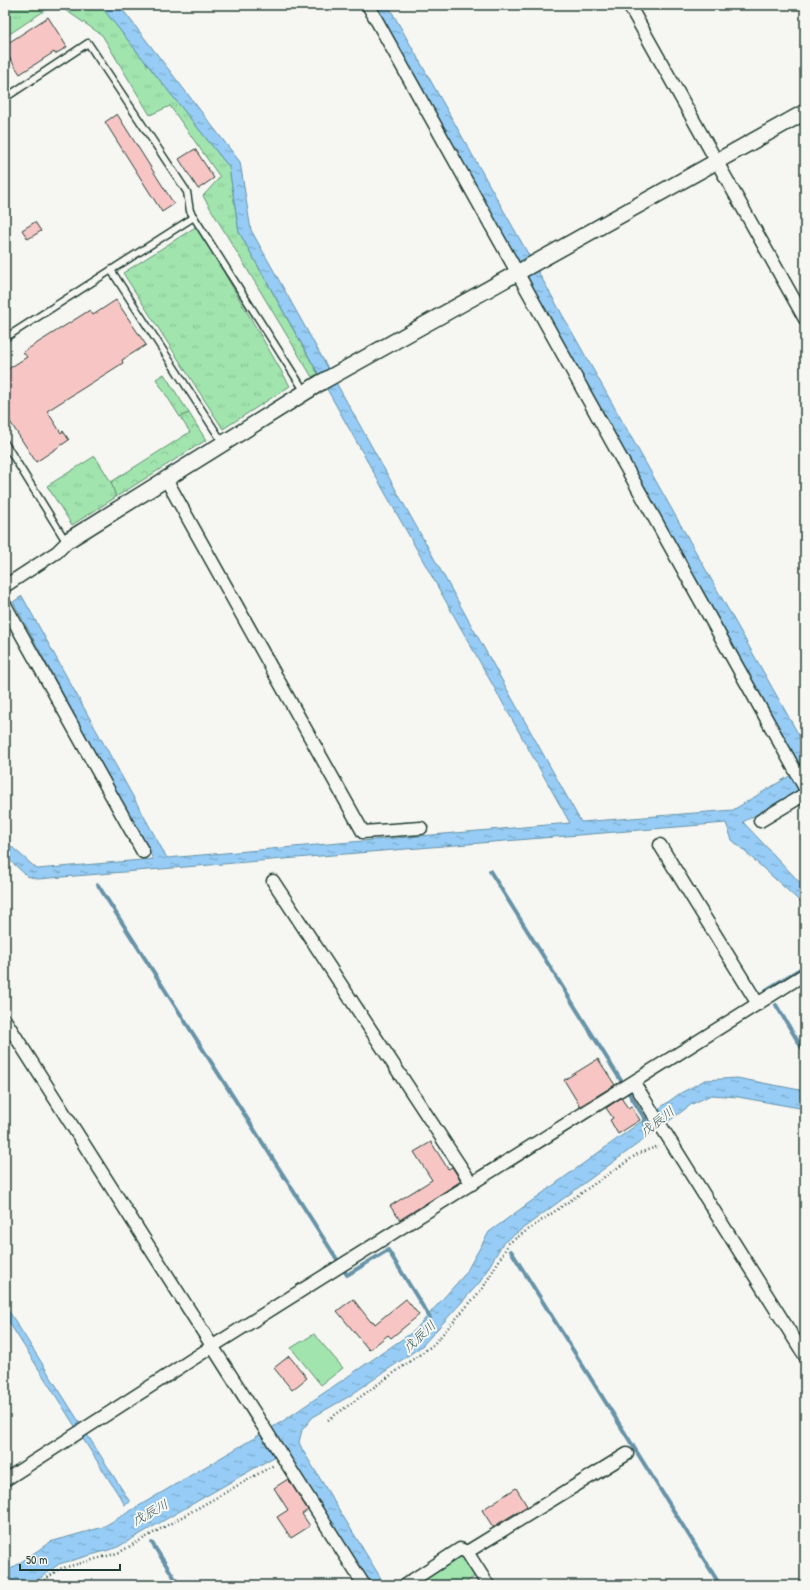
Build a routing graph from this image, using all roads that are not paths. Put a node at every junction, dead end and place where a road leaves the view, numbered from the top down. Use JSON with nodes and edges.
{"nodes":[{"id":1,"x":368,"y":5,"type":"edge"},
{"id":2,"x":629,"y":5,"type":"edge"},
{"id":3,"x":5,"y":98,"type":"edge"},
{"id":4,"x":805,"y":112,"type":"edge"},
{"id":5,"x":717,"y":162,"type":"junction"},
{"id":6,"x":194,"y":217,"type":"junction"},
{"id":7,"x":111,"y":270,"type":"junction"},
{"id":8,"x":518,"y":273,"type":"junction"},
{"id":9,"x":805,"y":319,"type":"edge"},
{"id":10,"x":5,"y":338,"type":"edge"},
{"id":11,"x":305,"y":392,"type":"junction"},
{"id":12,"x":5,"y":443,"type":"edge"},
{"id":13,"x":223,"y":443,"type":"junction"},
{"id":14,"x":166,"y":479,"type":"junction"},
{"id":15,"x":69,"y":541,"type":"junction"},
{"id":16,"x":5,"y":586,"type":"edge"},
{"id":17,"x":5,"y":605,"type":"edge"},
{"id":18,"x":805,"y":788,"type":"edge"},
{"id":19,"x":805,"y":794,"type":"edge"},
{"id":20,"x":760,"y":821,"type":"dead end"},
{"id":21,"x":421,"y":828,"type":"dead end"},
{"id":22,"x":660,"y":845,"type":"dead end"},
{"id":23,"x":143,"y":852,"type":"dead end"},
{"id":24,"x":273,"y":880,"type":"dead end"},
{"id":25,"x":805,"y":974,"type":"edge"},
{"id":26,"x":758,"y":1004,"type":"junction"},
{"id":27,"x":5,"y":1020,"type":"edge"},
{"id":28,"x":628,"y":1086,"type":"junction"},
{"id":29,"x":472,"y":1184,"type":"junction"},
{"id":30,"x":213,"y":1346,"type":"junction"},
{"id":31,"x":805,"y":1356,"type":"edge"},
{"id":32,"x":627,"y":1454,"type":"dead end"},
{"id":33,"x":5,"y":1480,"type":"edge"},
{"id":34,"x":467,"y":1552,"type":"junction"},
{"id":35,"x":364,"y":1585,"type":"edge"},
{"id":36,"x":406,"y":1585,"type":"edge"},
{"id":37,"x":488,"y":1585,"type":"edge"}],
"edges":[{"from":1,"to":8,"type":"street"},
{"from":2,"to":5,"type":"street"},
{"from":3,"to":6,"type":"lane"},
{"from":4,"to":5,"type":"street"},
{"from":5,"to":8,"type":"street"},
{"from":5,"to":9,"type":"street"},
{"from":6,"to":7,"type":"lane"},
{"from":6,"to":11,"type":"lane"},
{"from":7,"to":10,"type":"lane"},
{"from":7,"to":13,"type":"lane"},
{"from":8,"to":11,"type":"street"},
{"from":8,"to":18,"type":"street"},
{"from":11,"to":13,"type":"street"},
{"from":12,"to":15,"type":"lane"},
{"from":13,"to":14,"type":"street"},
{"from":14,"to":15,"type":"street"},
{"from":14,"to":21,"type":"street"},
{"from":15,"to":16,"type":"street"},
{"from":17,"to":23,"type":"street"},
{"from":19,"to":20,"type":"street"},
{"from":22,"to":26,"type":"street"},
{"from":24,"to":29,"type":"street"},
{"from":25,"to":26,"type":"street"},
{"from":26,"to":28,"type":"street"},
{"from":27,"to":30,"type":"street"},
{"from":28,"to":29,"type":"street"},
{"from":28,"to":31,"type":"street"},
{"from":29,"to":30,"type":"street"},
{"from":30,"to":33,"type":"street"},
{"from":30,"to":35,"type":"street"},
{"from":32,"to":34,"type":"street"},
{"from":34,"to":36,"type":"street"},
{"from":34,"to":37,"type":"street"}]}
